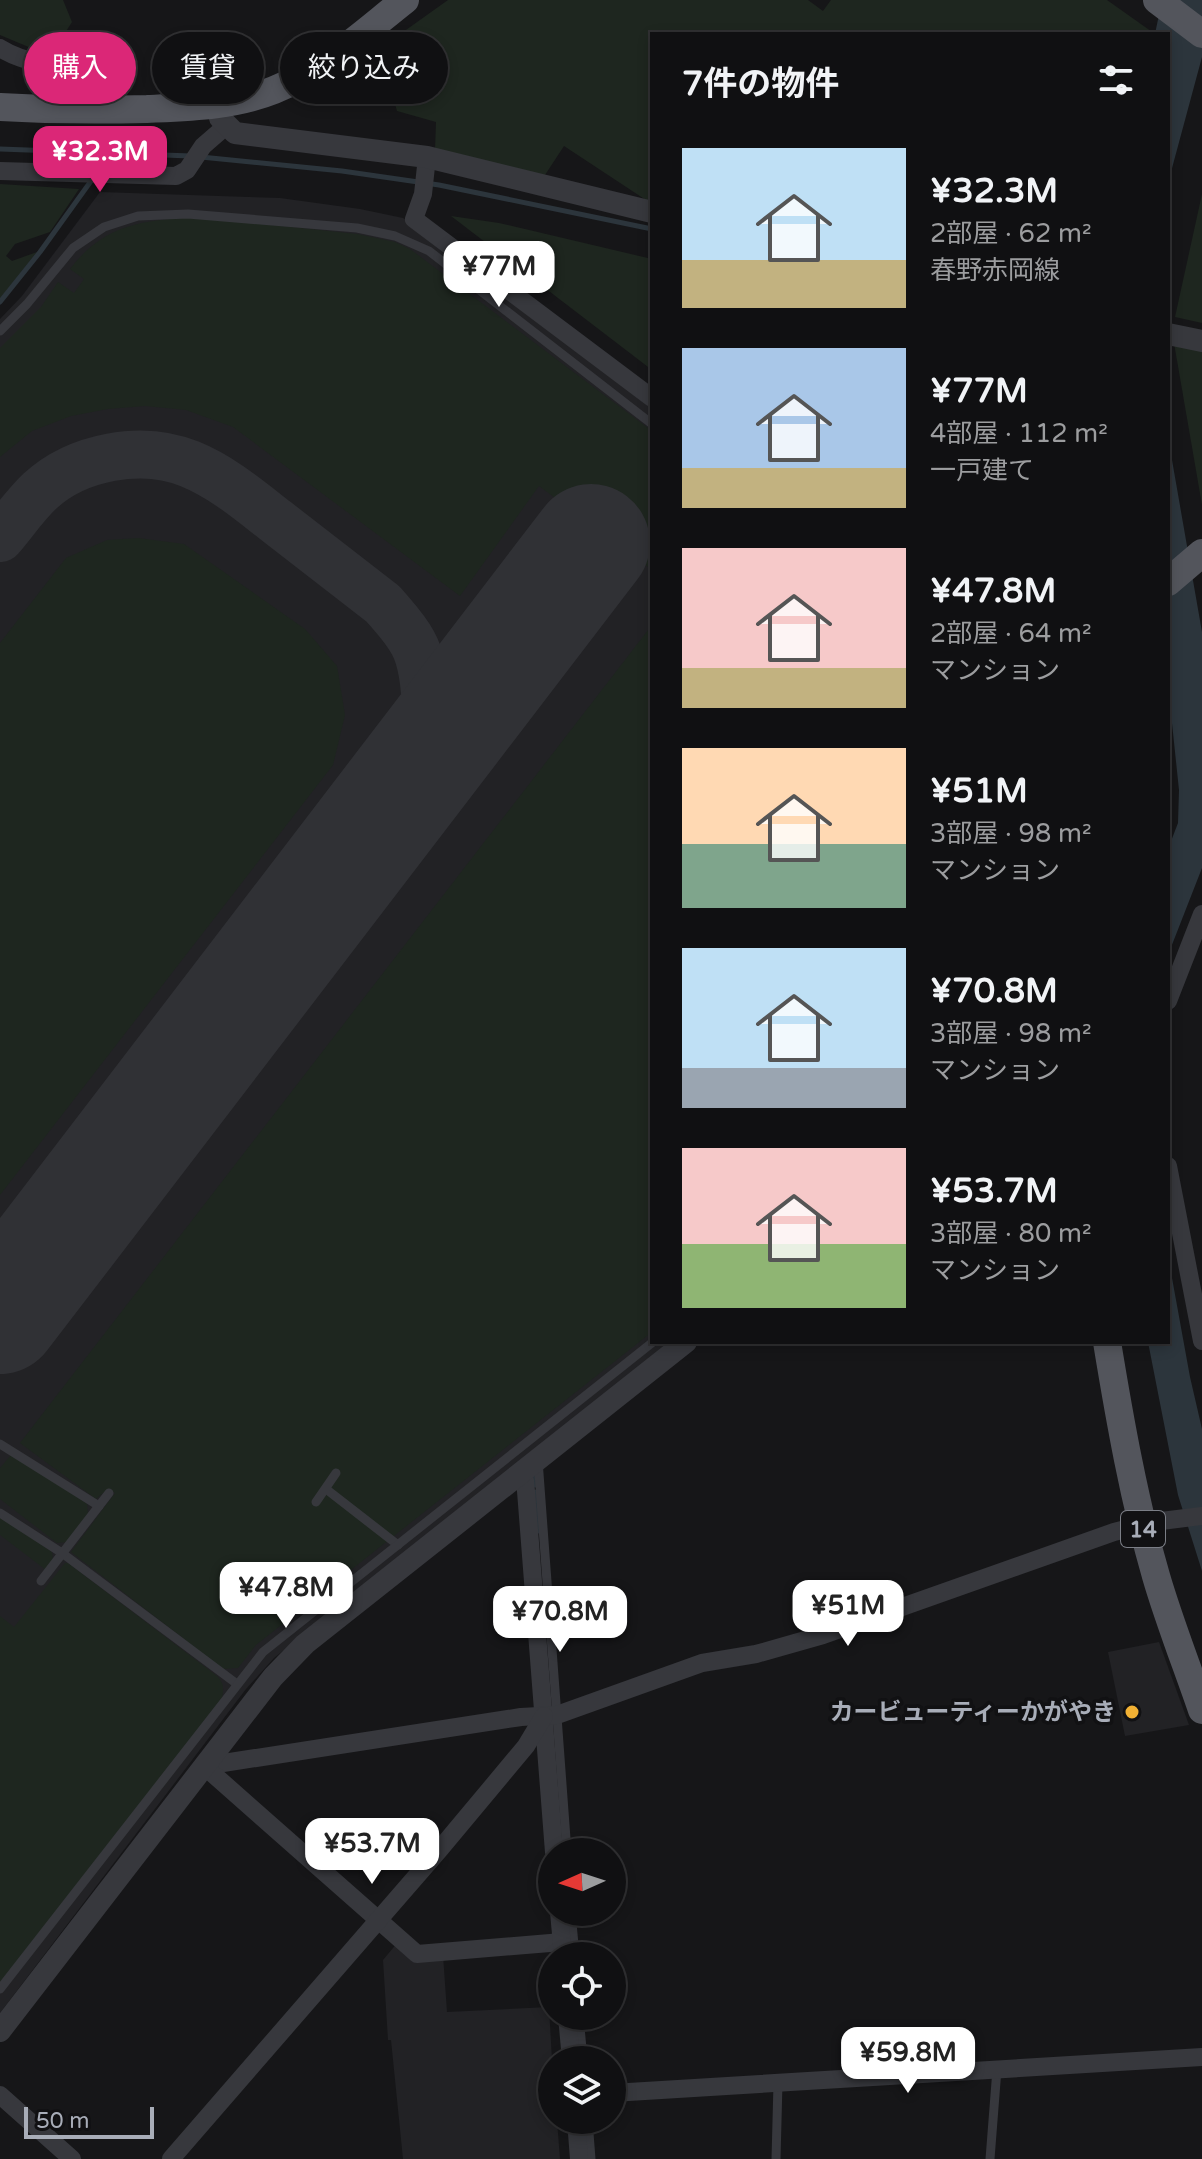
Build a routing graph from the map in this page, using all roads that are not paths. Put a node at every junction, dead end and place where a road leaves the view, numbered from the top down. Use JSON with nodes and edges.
{"nodes":[{"id":1,"x":405,"y":0,"type":"edge"},
{"id":2,"x":1158,"y":1,"type":"edge"},
{"id":3,"x":1202,"y":34,"type":"edge"},
{"id":4,"x":0,"y":48,"type":"edge"},
{"id":5,"x":0,"y":107,"type":"edge"},
{"id":6,"x":70,"y":112,"type":"junction"},
{"id":7,"x":222,"y":115,"type":"junction"},
{"id":8,"x":427,"y":162,"type":"junction"},
{"id":9,"x":0,"y":171,"type":"edge"},
{"id":10,"x":650,"y":212,"type":"edge"},
{"id":11,"x":0,"y":331,"type":"edge"},
{"id":12,"x":1170,"y":334,"type":"edge"},
{"id":13,"x":1202,"y":341,"type":"edge"},
{"id":14,"x":650,"y":396,"type":"edge"},
{"id":15,"x":650,"y":422,"type":"edge"},
{"id":16,"x":1200,"y":554,"type":"edge"},
{"id":17,"x":1170,"y":580,"type":"edge"},
{"id":18,"x":1202,"y":914,"type":"edge"},
{"id":19,"x":1170,"y":996,"type":"edge"},
{"id":20,"x":1170,"y":1173,"type":"edge"},
{"id":21,"x":1194,"y":1261,"type":"edge"},
{"id":22,"x":1202,"y":1341,"type":"edge"},
{"id":23,"x":650,"y":1344,"type":"edge"},
{"id":24,"x":683,"y":1344,"type":"edge"},
{"id":25,"x":1107,"y":1344,"type":"edge"},
{"id":26,"x":0,"y":1444,"type":"edge"},
{"id":27,"x":538,"y":1460,"type":"junction"},
{"id":28,"x":336,"y":1473,"type":"dead end"},
{"id":29,"x":520,"y":1475,"type":"junction"},
{"id":30,"x":326,"y":1489,"type":"junction"},
{"id":31,"x":109,"y":1493,"type":"dead end"},
{"id":32,"x":316,"y":1502,"type":"dead end"},
{"id":33,"x":99,"y":1506,"type":"junction"},
{"id":34,"x":0,"y":1513,"type":"edge"},
{"id":35,"x":1202,"y":1516,"type":"edge"},
{"id":36,"x":1142,"y":1525,"type":"junction"},
{"id":37,"x":398,"y":1545,"type":"junction"},
{"id":38,"x":62,"y":1553,"type":"junction"},
{"id":39,"x":41,"y":1581,"type":"dead end"},
{"id":40,"x":237,"y":1684,"type":"junction"},
{"id":41,"x":1202,"y":1710,"type":"edge"},
{"id":42,"x":550,"y":1715,"type":"junction"},
{"id":43,"x":204,"y":1766,"type":"junction"},
{"id":44,"x":554,"y":1838,"type":"edge"},
{"id":45,"x":565,"y":1838,"type":"edge"},
{"id":46,"x":378,"y":1919,"type":"junction"},
{"id":47,"x":538,"y":1952,"type":"edge"},
{"id":48,"x":0,"y":1989,"type":"edge"},
{"id":49,"x":0,"y":2031,"type":"edge"},
{"id":50,"x":1202,"y":2057,"type":"edge"},
{"id":51,"x":997,"y":2069,"type":"junction"},
{"id":52,"x":778,"y":2083,"type":"junction"},
{"id":53,"x":626,"y":2092,"type":"edge"},
{"id":54,"x":0,"y":2095,"type":"edge"},
{"id":55,"x":577,"y":2134,"type":"edge"},
{"id":56,"x":589,"y":2134,"type":"edge"},
{"id":57,"x":72,"y":2159,"type":"edge"},
{"id":58,"x":171,"y":2159,"type":"edge"},
{"id":59,"x":579,"y":2159,"type":"edge"},
{"id":60,"x":591,"y":2159,"type":"edge"},
{"id":61,"x":776,"y":2159,"type":"edge"},
{"id":62,"x":990,"y":2159,"type":"edge"}],
"edges":[{"from":1,"to":7,"type":"main road"},
{"from":2,"to":3,"type":"main road"},
{"from":4,"to":6,"type":"street"},
{"from":5,"to":6,"type":"main road"},
{"from":6,"to":7,"type":"main road"},
{"from":7,"to":8,"type":"street"},
{"from":7,"to":9,"type":"street"},
{"from":8,"to":10,"type":"street"},
{"from":8,"to":14,"type":"street"},
{"from":11,"to":15,"type":"lane"},
{"from":12,"to":13,"type":"street"},
{"from":16,"to":17,"type":"main road"},
{"from":18,"to":19,"type":"street"},
{"from":20,"to":21,"type":"street"},
{"from":21,"to":22,"type":"street"},
{"from":23,"to":37,"type":"lane"},
{"from":24,"to":27,"type":"street"},
{"from":25,"to":36,"type":"main road","number":"14"},
{"from":26,"to":33,"type":"lane"},
{"from":27,"to":29,"type":"street"},
{"from":27,"to":42,"type":"lane"},
{"from":28,"to":30,"type":"lane"},
{"from":29,"to":42,"type":"street"},
{"from":29,"to":43,"type":"street"},
{"from":30,"to":32,"type":"lane"},
{"from":30,"to":37,"type":"lane"},
{"from":31,"to":33,"type":"lane"},
{"from":33,"to":38,"type":"lane"},
{"from":34,"to":38,"type":"lane"},
{"from":35,"to":36,"type":"street"},
{"from":36,"to":41,"type":"main road","number":"14"},
{"from":36,"to":42,"type":"street"},
{"from":37,"to":40,"type":"lane"},
{"from":38,"to":39,"type":"lane"},
{"from":38,"to":40,"type":"lane"},
{"from":40,"to":48,"type":"lane"},
{"from":42,"to":43,"type":"street"},
{"from":42,"to":44,"type":"street"},
{"from":42,"to":45,"type":"lane"},
{"from":42,"to":46,"type":"street"},
{"from":43,"to":46,"type":"street"},
{"from":43,"to":49,"type":"street"},
{"from":46,"to":47,"type":"street"},
{"from":46,"to":58,"type":"street"},
{"from":50,"to":51,"type":"street"},
{"from":51,"to":52,"type":"street"},
{"from":51,"to":62,"type":"lane"},
{"from":52,"to":53,"type":"street"},
{"from":52,"to":61,"type":"lane"},
{"from":54,"to":57,"type":"street"},
{"from":55,"to":59,"type":"street"},
{"from":56,"to":60,"type":"lane"}]}
